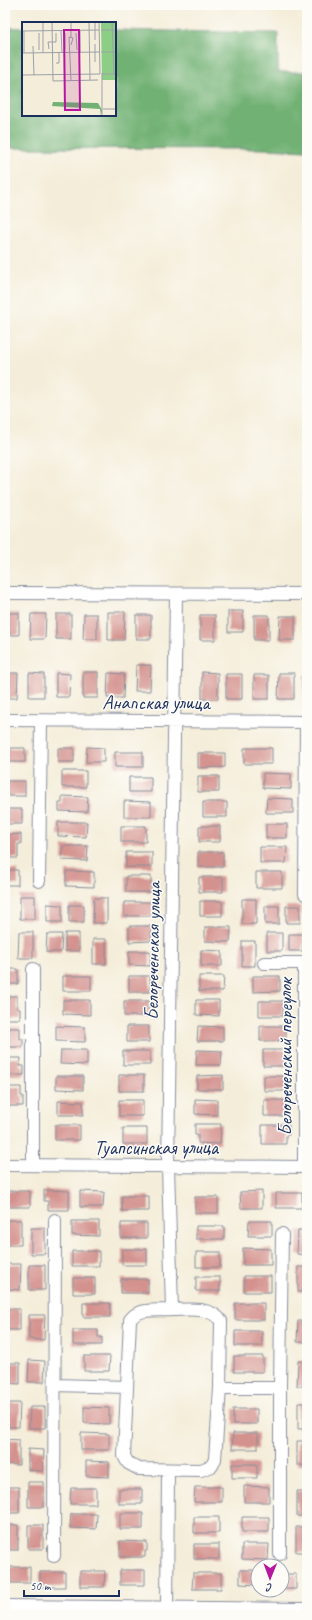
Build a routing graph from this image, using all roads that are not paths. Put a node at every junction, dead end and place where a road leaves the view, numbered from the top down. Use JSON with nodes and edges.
{"nodes":[{"id":1,"x":5,"y":593,"type":"edge"},
{"id":2,"x":176,"y":594,"type":"junction"},
{"id":3,"x":307,"y":594,"type":"edge"},
{"id":4,"x":5,"y":720,"type":"edge"},
{"id":5,"x":41,"y":720,"type":"junction"},
{"id":6,"x":174,"y":721,"type":"junction"},
{"id":7,"x":306,"y":722,"type":"edge"},
{"id":8,"x":39,"y":881,"type":"dead end"},
{"id":9,"x":305,"y":894,"type":"dead end"},
{"id":10,"x":264,"y":963,"type":"dead end"},
{"id":11,"x":33,"y":969,"type":"dead end"},
{"id":12,"x":5,"y":1165,"type":"edge"},
{"id":13,"x":33,"y":1165,"type":"junction"},
{"id":14,"x":168,"y":1166,"type":"junction"},
{"id":15,"x":305,"y":1167,"type":"edge"},
{"id":16,"x":55,"y":1220,"type":"dead end"},
{"id":17,"x":282,"y":1234,"type":"dead end"},
{"id":18,"x":172,"y":1310,"type":"junction"},
{"id":19,"x":55,"y":1385,"type":"junction"},
{"id":20,"x":127,"y":1387,"type":"junction"},
{"id":21,"x":220,"y":1388,"type":"junction"},
{"id":22,"x":280,"y":1388,"type":"junction"},
{"id":23,"x":168,"y":1470,"type":"junction"},
{"id":24,"x":280,"y":1554,"type":"dead end"},
{"id":25,"x":54,"y":1556,"type":"dead end"},
{"id":26,"x":5,"y":1606,"type":"edge"},
{"id":27,"x":36,"y":1611,"type":"edge"},
{"id":28,"x":167,"y":1611,"type":"edge"},
{"id":29,"x":304,"y":1611,"type":"edge"}],
"edges":[{"from":1,"to":2,"type":"street"},
{"from":2,"to":3,"type":"street"},
{"from":2,"to":6,"type":"street","name":"Белореченская улица"},
{"from":4,"to":5,"type":"street","name":"Анапская улица"},
{"from":5,"to":6,"type":"street","name":"Анапская улица"},
{"from":5,"to":8,"type":"street"},
{"from":6,"to":7,"type":"street","name":"Анапская улица"},
{"from":6,"to":14,"type":"street","name":"Белореченская улица"},
{"from":7,"to":9,"type":"street"},
{"from":10,"to":15,"type":"street","name":"Белореченский переулок"},
{"from":11,"to":13,"type":"street"},
{"from":12,"to":13,"type":"street","name":"Туапсинская улица"},
{"from":13,"to":14,"type":"street","name":"Туапсинская улица"},
{"from":14,"to":15,"type":"street","name":"Туапсинская улица"},
{"from":14,"to":18,"type":"street","name":"Белореченская улица"},
{"from":16,"to":19,"type":"street"},
{"from":17,"to":22,"type":"street"},
{"from":18,"to":20,"type":"street"},
{"from":18,"to":21,"type":"street"},
{"from":19,"to":20,"type":"street"},
{"from":19,"to":25,"type":"street"},
{"from":20,"to":23,"type":"street"},
{"from":21,"to":22,"type":"street"},
{"from":21,"to":23,"type":"street"},
{"from":22,"to":24,"type":"street"},
{"from":23,"to":28,"type":"street"},
{"from":26,"to":27,"type":"street"},
{"from":27,"to":28,"type":"street"},
{"from":28,"to":29,"type":"street"}]}
